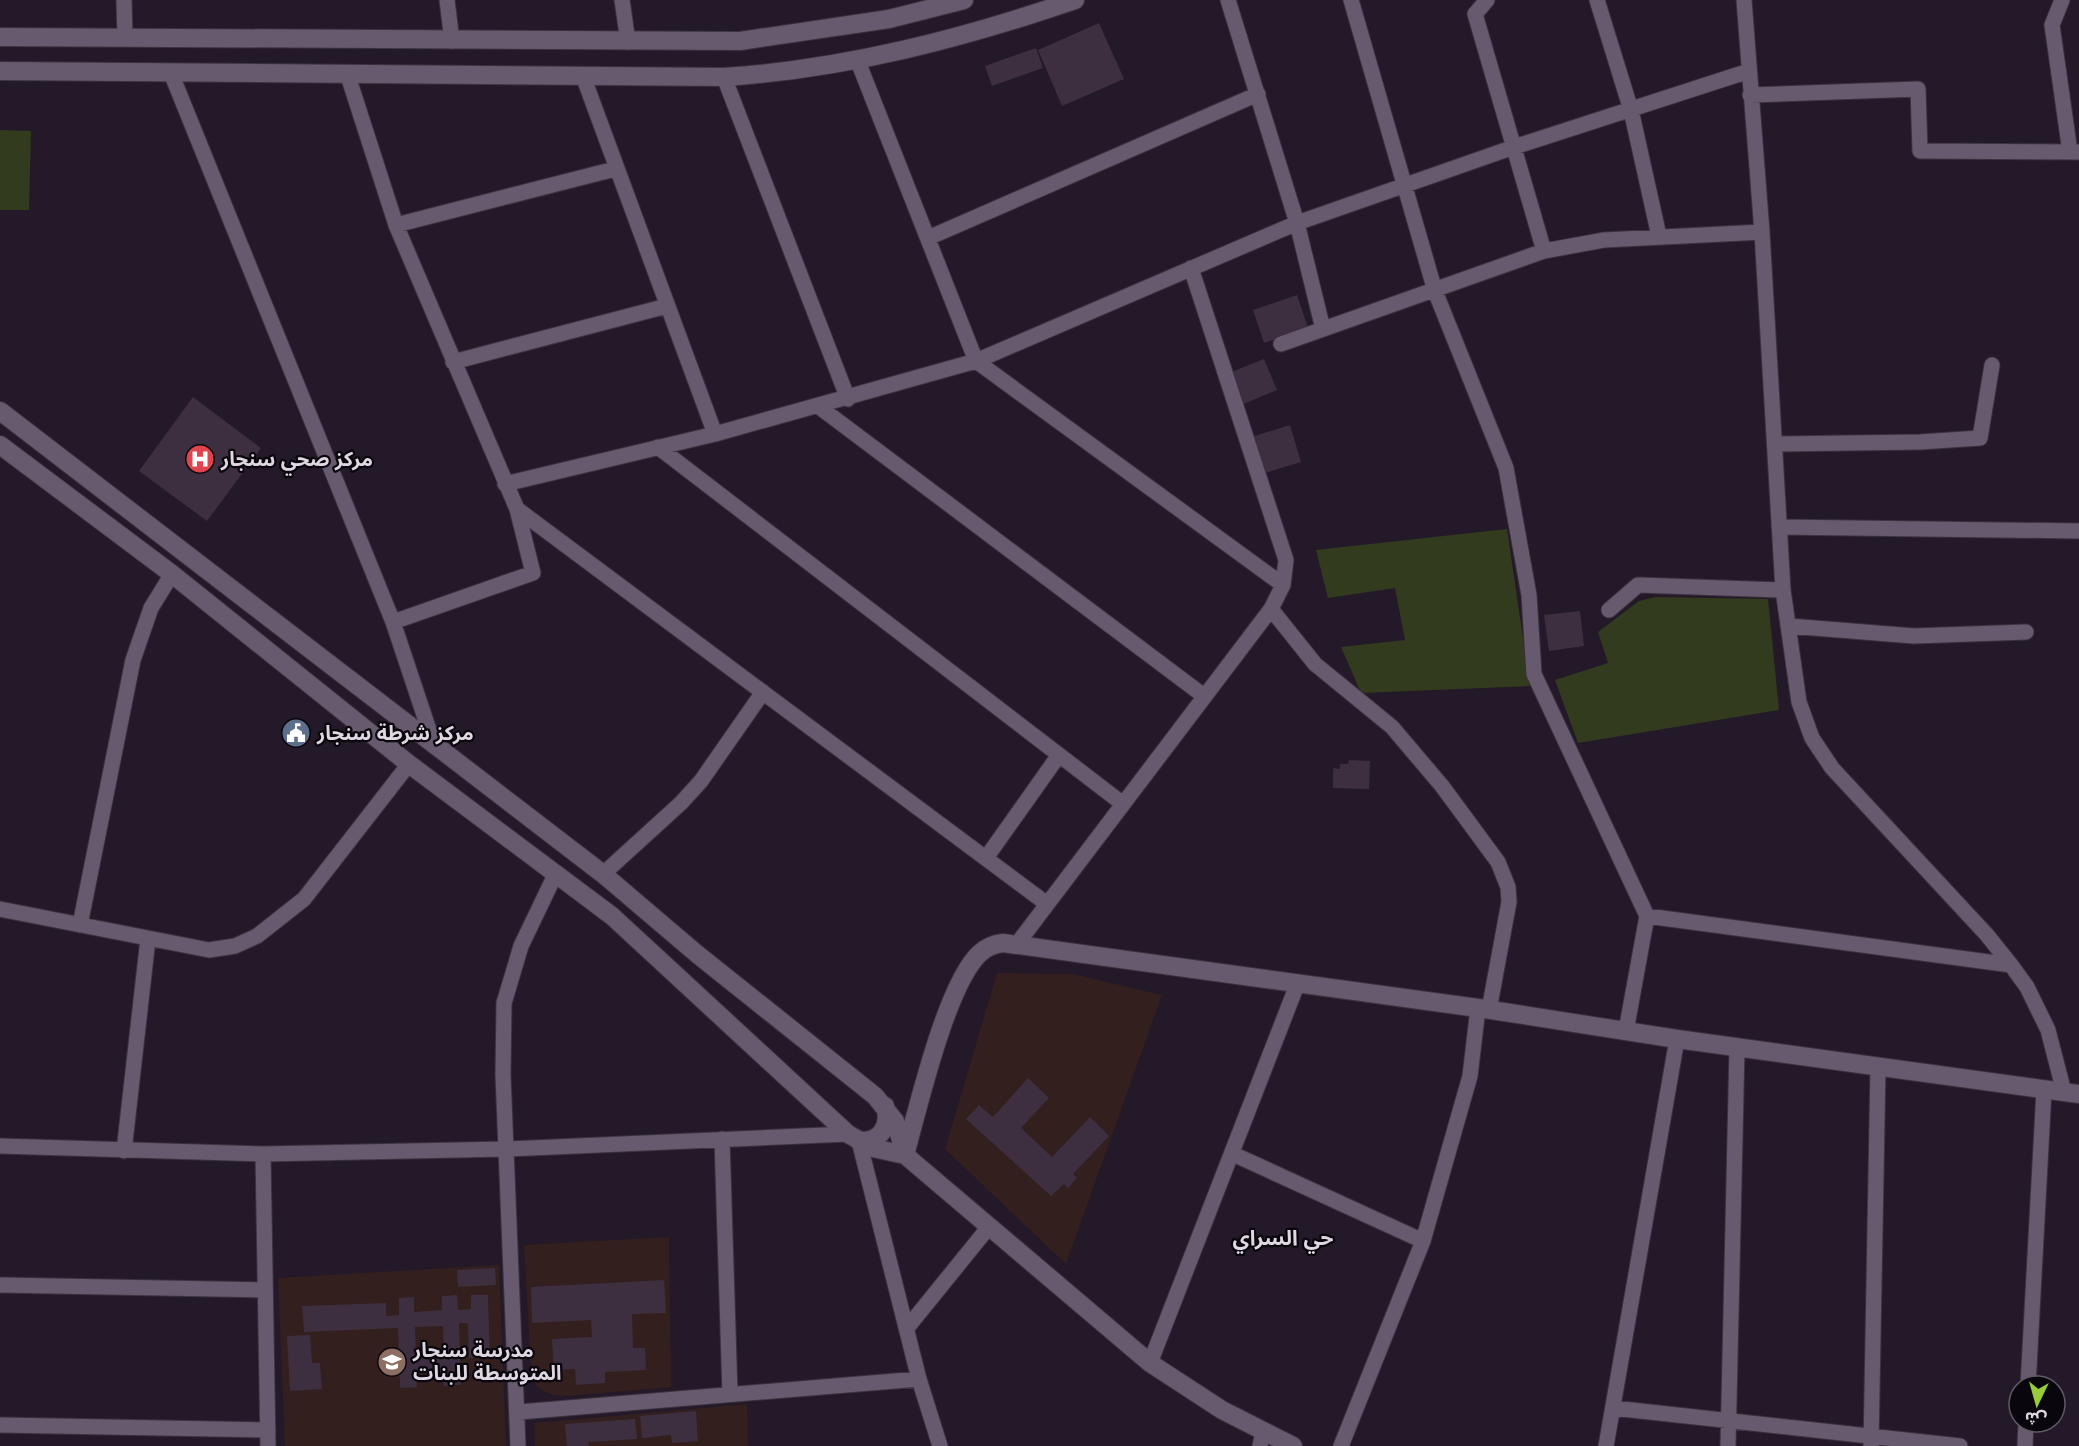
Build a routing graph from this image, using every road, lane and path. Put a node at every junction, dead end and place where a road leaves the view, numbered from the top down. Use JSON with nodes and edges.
{"nodes":[{"id":1,"x":124,"y":0,"type":"edge"},
{"id":2,"x":447,"y":0,"type":"edge"},
{"id":3,"x":622,"y":0,"type":"edge"},
{"id":4,"x":964,"y":0,"type":"edge"},
{"id":5,"x":1076,"y":0,"type":"edge"},
{"id":6,"x":1228,"y":0,"type":"edge"},
{"id":7,"x":1351,"y":0,"type":"edge"},
{"id":8,"x":1487,"y":0,"type":"edge"},
{"id":9,"x":1597,"y":0,"type":"edge"},
{"id":10,"x":1744,"y":0,"type":"edge"},
{"id":11,"x":2062,"y":0,"type":"edge"},
{"id":12,"x":0,"y":37,"type":"edge"},
{"id":13,"x":125,"y":38,"type":"junction"},
{"id":14,"x":452,"y":41,"type":"junction"},
{"id":15,"x":628,"y":42,"type":"junction"},
{"id":16,"x":857,"y":60,"type":"junction"},
{"id":17,"x":0,"y":71,"type":"edge"},
{"id":18,"x":1749,"y":71,"type":"junction"},
{"id":19,"x":171,"y":73,"type":"junction"},
{"id":20,"x":348,"y":76,"type":"junction"},
{"id":21,"x":583,"y":76,"type":"junction"},
{"id":22,"x":724,"y":77,"type":"junction"},
{"id":23,"x":1258,"y":94,"type":"junction"},
{"id":24,"x":1750,"y":95,"type":"junction"},
{"id":25,"x":1631,"y":110,"type":"junction"},
{"id":26,"x":1514,"y":147,"type":"junction"},
{"id":27,"x":2074,"y":152,"type":"edge"},
{"id":28,"x":615,"y":169,"type":"junction"},
{"id":29,"x":1403,"y":185,"type":"junction"},
{"id":30,"x":1297,"y":223,"type":"junction"},
{"id":31,"x":396,"y":225,"type":"junction"},
{"id":32,"x":1762,"y":232,"type":"junction"},
{"id":33,"x":1659,"y":236,"type":"junction"},
{"id":34,"x":928,"y":238,"type":"junction"},
{"id":35,"x":1544,"y":250,"type":"junction"},
{"id":36,"x":1191,"y":268,"type":"junction"},
{"id":37,"x":1435,"y":291,"type":"junction"},
{"id":38,"x":667,"y":306,"type":"junction"},
{"id":39,"x":1323,"y":329,"type":"junction"},
{"id":40,"x":1281,"y":344,"type":"dead end"},
{"id":41,"x":976,"y":361,"type":"junction"},
{"id":42,"x":453,"y":362,"type":"junction"},
{"id":43,"x":1992,"y":365,"type":"dead end"},
{"id":44,"x":848,"y":399,"type":"junction"},
{"id":45,"x":818,"y":406,"type":"junction"},
{"id":46,"x":0,"y":411,"type":"edge"},
{"id":47,"x":715,"y":434,"type":"junction"},
{"id":48,"x":1775,"y":444,"type":"junction"},
{"id":49,"x":0,"y":445,"type":"edge"},
{"id":50,"x":658,"y":447,"type":"junction"},
{"id":51,"x":505,"y":484,"type":"junction"},
{"id":52,"x":517,"y":509,"type":"junction"},
{"id":53,"x":1779,"y":527,"type":"junction"},
{"id":54,"x":2079,"y":531,"type":"edge"},
{"id":55,"x":172,"y":574,"type":"junction"},
{"id":56,"x":1283,"y":585,"type":"junction"},
{"id":57,"x":1783,"y":590,"type":"junction"},
{"id":58,"x":1271,"y":609,"type":"junction"},
{"id":59,"x":1609,"y":610,"type":"dead end"},
{"id":60,"x":393,"y":622,"type":"junction"},
{"id":61,"x":1789,"y":626,"type":"junction"},
{"id":62,"x":2026,"y":632,"type":"dead end"},
{"id":63,"x":763,"y":692,"type":"junction"},
{"id":64,"x":1204,"y":696,"type":"junction"},
{"id":65,"x":434,"y":745,"type":"junction"},
{"id":66,"x":1059,"y":755,"type":"junction"},
{"id":67,"x":409,"y":764,"type":"junction"},
{"id":68,"x":1123,"y":804,"type":"junction"},
{"id":69,"x":986,"y":858,"type":"junction"},
{"id":70,"x":556,"y":873,"type":"junction"},
{"id":71,"x":603,"y":874,"type":"junction"},
{"id":72,"x":1047,"y":904,"type":"junction"},
{"id":73,"x":0,"y":909,"type":"edge"},
{"id":74,"x":1647,"y":916,"type":"junction"},
{"id":75,"x":80,"y":925,"type":"junction"},
{"id":76,"x":148,"y":939,"type":"junction"},
{"id":77,"x":1017,"y":944,"type":"junction"},
{"id":78,"x":2011,"y":965,"type":"junction"},
{"id":79,"x":1297,"y":985,"type":"junction"},
{"id":80,"x":1483,"y":1009,"type":"junction"},
{"id":81,"x":1626,"y":1031,"type":"junction"},
{"id":82,"x":1677,"y":1039,"type":"junction"},
{"id":83,"x":1737,"y":1048,"type":"junction"},
{"id":84,"x":1878,"y":1067,"type":"junction"},
{"id":85,"x":2044,"y":1090,"type":"junction"},
{"id":86,"x":2072,"y":1093,"type":"edge"},
{"id":87,"x":885,"y":1106,"type":"junction"},
{"id":88,"x":853,"y":1138,"type":"junction"},
{"id":89,"x":722,"y":1139,"type":"junction"},
{"id":90,"x":0,"y":1146,"type":"edge"},
{"id":91,"x":506,"y":1149,"type":"junction"},
{"id":92,"x":124,"y":1151,"type":"junction"},
{"id":93,"x":263,"y":1154,"type":"junction"},
{"id":94,"x":1233,"y":1154,"type":"junction"},
{"id":95,"x":905,"y":1155,"type":"junction"},
{"id":96,"x":988,"y":1228,"type":"junction"},
{"id":97,"x":1423,"y":1241,"type":"junction"},
{"id":98,"x":0,"y":1285,"type":"edge"},
{"id":99,"x":264,"y":1290,"type":"junction"},
{"id":100,"x":907,"y":1328,"type":"junction"},
{"id":101,"x":1150,"y":1363,"type":"junction"},
{"id":102,"x":2029,"y":1374,"type":"edge"},
{"id":103,"x":919,"y":1379,"type":"junction"},
{"id":104,"x":730,"y":1394,"type":"junction"},
{"id":105,"x":1613,"y":1407,"type":"junction"},
{"id":106,"x":519,"y":1412,"type":"junction"},
{"id":107,"x":1729,"y":1420,"type":"junction"},
{"id":108,"x":0,"y":1425,"type":"edge"},
{"id":109,"x":268,"y":1430,"type":"junction"},
{"id":110,"x":1262,"y":1439,"type":"edge"},
{"id":111,"x":1871,"y":1441,"type":"edge"},
{"id":112,"x":268,"y":1446,"type":"edge"},
{"id":113,"x":519,"y":1446,"type":"edge"},
{"id":114,"x":940,"y":1446,"type":"edge"},
{"id":115,"x":1293,"y":1446,"type":"edge"},
{"id":116,"x":1341,"y":1446,"type":"edge"},
{"id":117,"x":1606,"y":1446,"type":"edge"},
{"id":118,"x":1728,"y":1446,"type":"edge"},
{"id":119,"x":1960,"y":1446,"type":"edge"}],
"edges":[{"from":1,"to":13,"type":"street"},
{"from":2,"to":14,"type":"street"},
{"from":3,"to":15,"type":"street"},
{"from":4,"to":15,"type":"street"},
{"from":5,"to":16,"type":"street"},
{"from":6,"to":23,"type":"street"},
{"from":7,"to":29,"type":"street"},
{"from":8,"to":26,"type":"street"},
{"from":9,"to":25,"type":"street"},
{"from":10,"to":18,"type":"street"},
{"from":11,"to":27,"type":"street"},
{"from":12,"to":13,"type":"street"},
{"from":13,"to":14,"type":"street"},
{"from":14,"to":15,"type":"street"},
{"from":16,"to":22,"type":"street"},
{"from":16,"to":34,"type":"street"},
{"from":17,"to":19,"type":"street"},
{"from":18,"to":24,"type":"street"},
{"from":18,"to":25,"type":"street"},
{"from":19,"to":20,"type":"street"},
{"from":19,"to":60,"type":"street"},
{"from":20,"to":21,"type":"street"},
{"from":20,"to":31,"type":"street"},
{"from":21,"to":22,"type":"street"},
{"from":21,"to":28,"type":"street"},
{"from":22,"to":44,"type":"street"},
{"from":23,"to":30,"type":"street"},
{"from":23,"to":34,"type":"street"},
{"from":24,"to":27,"type":"street"},
{"from":24,"to":32,"type":"street"},
{"from":25,"to":26,"type":"street"},
{"from":25,"to":33,"type":"street"},
{"from":26,"to":29,"type":"street"},
{"from":26,"to":35,"type":"street"},
{"from":28,"to":31,"type":"street"},
{"from":28,"to":38,"type":"street"},
{"from":29,"to":30,"type":"street"},
{"from":29,"to":37,"type":"street"},
{"from":30,"to":36,"type":"street"},
{"from":30,"to":39,"type":"street"},
{"from":31,"to":42,"type":"street"},
{"from":32,"to":33,"type":"street"},
{"from":32,"to":48,"type":"street"},
{"from":33,"to":35,"type":"street"},
{"from":34,"to":41,"type":"street"},
{"from":35,"to":37,"type":"street"},
{"from":36,"to":41,"type":"street"},
{"from":36,"to":56,"type":"street"},
{"from":37,"to":39,"type":"street"},
{"from":37,"to":74,"type":"street"},
{"from":38,"to":42,"type":"street"},
{"from":38,"to":47,"type":"street"},
{"from":39,"to":40,"type":"street"},
{"from":41,"to":44,"type":"street"},
{"from":41,"to":56,"type":"street"},
{"from":42,"to":51,"type":"street"},
{"from":43,"to":48,"type":"street"},
{"from":44,"to":45,"type":"street"},
{"from":45,"to":47,"type":"street"},
{"from":45,"to":64,"type":"street"},
{"from":46,"to":65,"type":"street"},
{"from":47,"to":50,"type":"street"},
{"from":48,"to":53,"type":"street"},
{"from":49,"to":55,"type":"street"},
{"from":50,"to":51,"type":"street"},
{"from":50,"to":66,"type":"street"},
{"from":51,"to":52,"type":"street"},
{"from":52,"to":60,"type":"street"},
{"from":52,"to":63,"type":"street"},
{"from":53,"to":54,"type":"street"},
{"from":53,"to":57,"type":"street"},
{"from":55,"to":67,"type":"street"},
{"from":55,"to":75,"type":"street"},
{"from":56,"to":58,"type":"street"},
{"from":57,"to":59,"type":"street"},
{"from":57,"to":61,"type":"street"},
{"from":58,"to":64,"type":"street"},
{"from":58,"to":80,"type":"street"},
{"from":60,"to":65,"type":"street"},
{"from":61,"to":62,"type":"street"},
{"from":61,"to":78,"type":"street"},
{"from":63,"to":69,"type":"street"},
{"from":63,"to":71,"type":"street"},
{"from":64,"to":68,"type":"street"},
{"from":65,"to":71,"type":"street"},
{"from":66,"to":68,"type":"street"},
{"from":66,"to":69,"type":"street"},
{"from":67,"to":70,"type":"street"},
{"from":67,"to":76,"type":"street"},
{"from":68,"to":72,"type":"street"},
{"from":69,"to":72,"type":"street"},
{"from":70,"to":88,"type":"street"},
{"from":70,"to":91,"type":"street"},
{"from":71,"to":87,"type":"street"},
{"from":72,"to":77,"type":"street"},
{"from":73,"to":75,"type":"street"},
{"from":74,"to":78,"type":"street"},
{"from":74,"to":81,"type":"street"},
{"from":75,"to":76,"type":"street"},
{"from":76,"to":92,"type":"street"},
{"from":77,"to":79,"type":"street"},
{"from":77,"to":95,"type":"street"},
{"from":78,"to":86,"type":"street"},
{"from":79,"to":80,"type":"street"},
{"from":79,"to":94,"type":"street"},
{"from":80,"to":81,"type":"street"},
{"from":80,"to":97,"type":"street"},
{"from":81,"to":82,"type":"street"},
{"from":82,"to":83,"type":"street"},
{"from":82,"to":105,"type":"street"},
{"from":83,"to":84,"type":"street"},
{"from":83,"to":107,"type":"street"},
{"from":84,"to":85,"type":"street"},
{"from":84,"to":111,"type":"street"},
{"from":85,"to":86,"type":"street"},
{"from":85,"to":102,"type":"street"},
{"from":87,"to":88,"type":"street"},
{"from":87,"to":95,"type":"street"},
{"from":88,"to":89,"type":"street"},
{"from":88,"to":95,"type":"street"},
{"from":88,"to":100,"type":"street"},
{"from":89,"to":91,"type":"street"},
{"from":89,"to":104,"type":"street"},
{"from":90,"to":92,"type":"street"},
{"from":91,"to":93,"type":"street"},
{"from":91,"to":106,"type":"street"},
{"from":92,"to":93,"type":"street"},
{"from":93,"to":99,"type":"street"},
{"from":94,"to":97,"type":"street"},
{"from":94,"to":101,"type":"street"},
{"from":95,"to":96,"type":"street"},
{"from":96,"to":100,"type":"street"},
{"from":96,"to":101,"type":"street"},
{"from":97,"to":116,"type":"street"},
{"from":98,"to":99,"type":"street"},
{"from":99,"to":109,"type":"street"},
{"from":100,"to":103,"type":"street"},
{"from":101,"to":110,"type":"street"},
{"from":103,"to":104,"type":"street"},
{"from":103,"to":114,"type":"street"},
{"from":104,"to":106,"type":"street"},
{"from":105,"to":107,"type":"street"},
{"from":105,"to":117,"type":"street"},
{"from":106,"to":113,"type":"street"},
{"from":107,"to":111,"type":"street"},
{"from":107,"to":118,"type":"street"},
{"from":108,"to":109,"type":"street"},
{"from":109,"to":112,"type":"street"},
{"from":110,"to":115,"type":"street"},
{"from":111,"to":119,"type":"street"}]}
